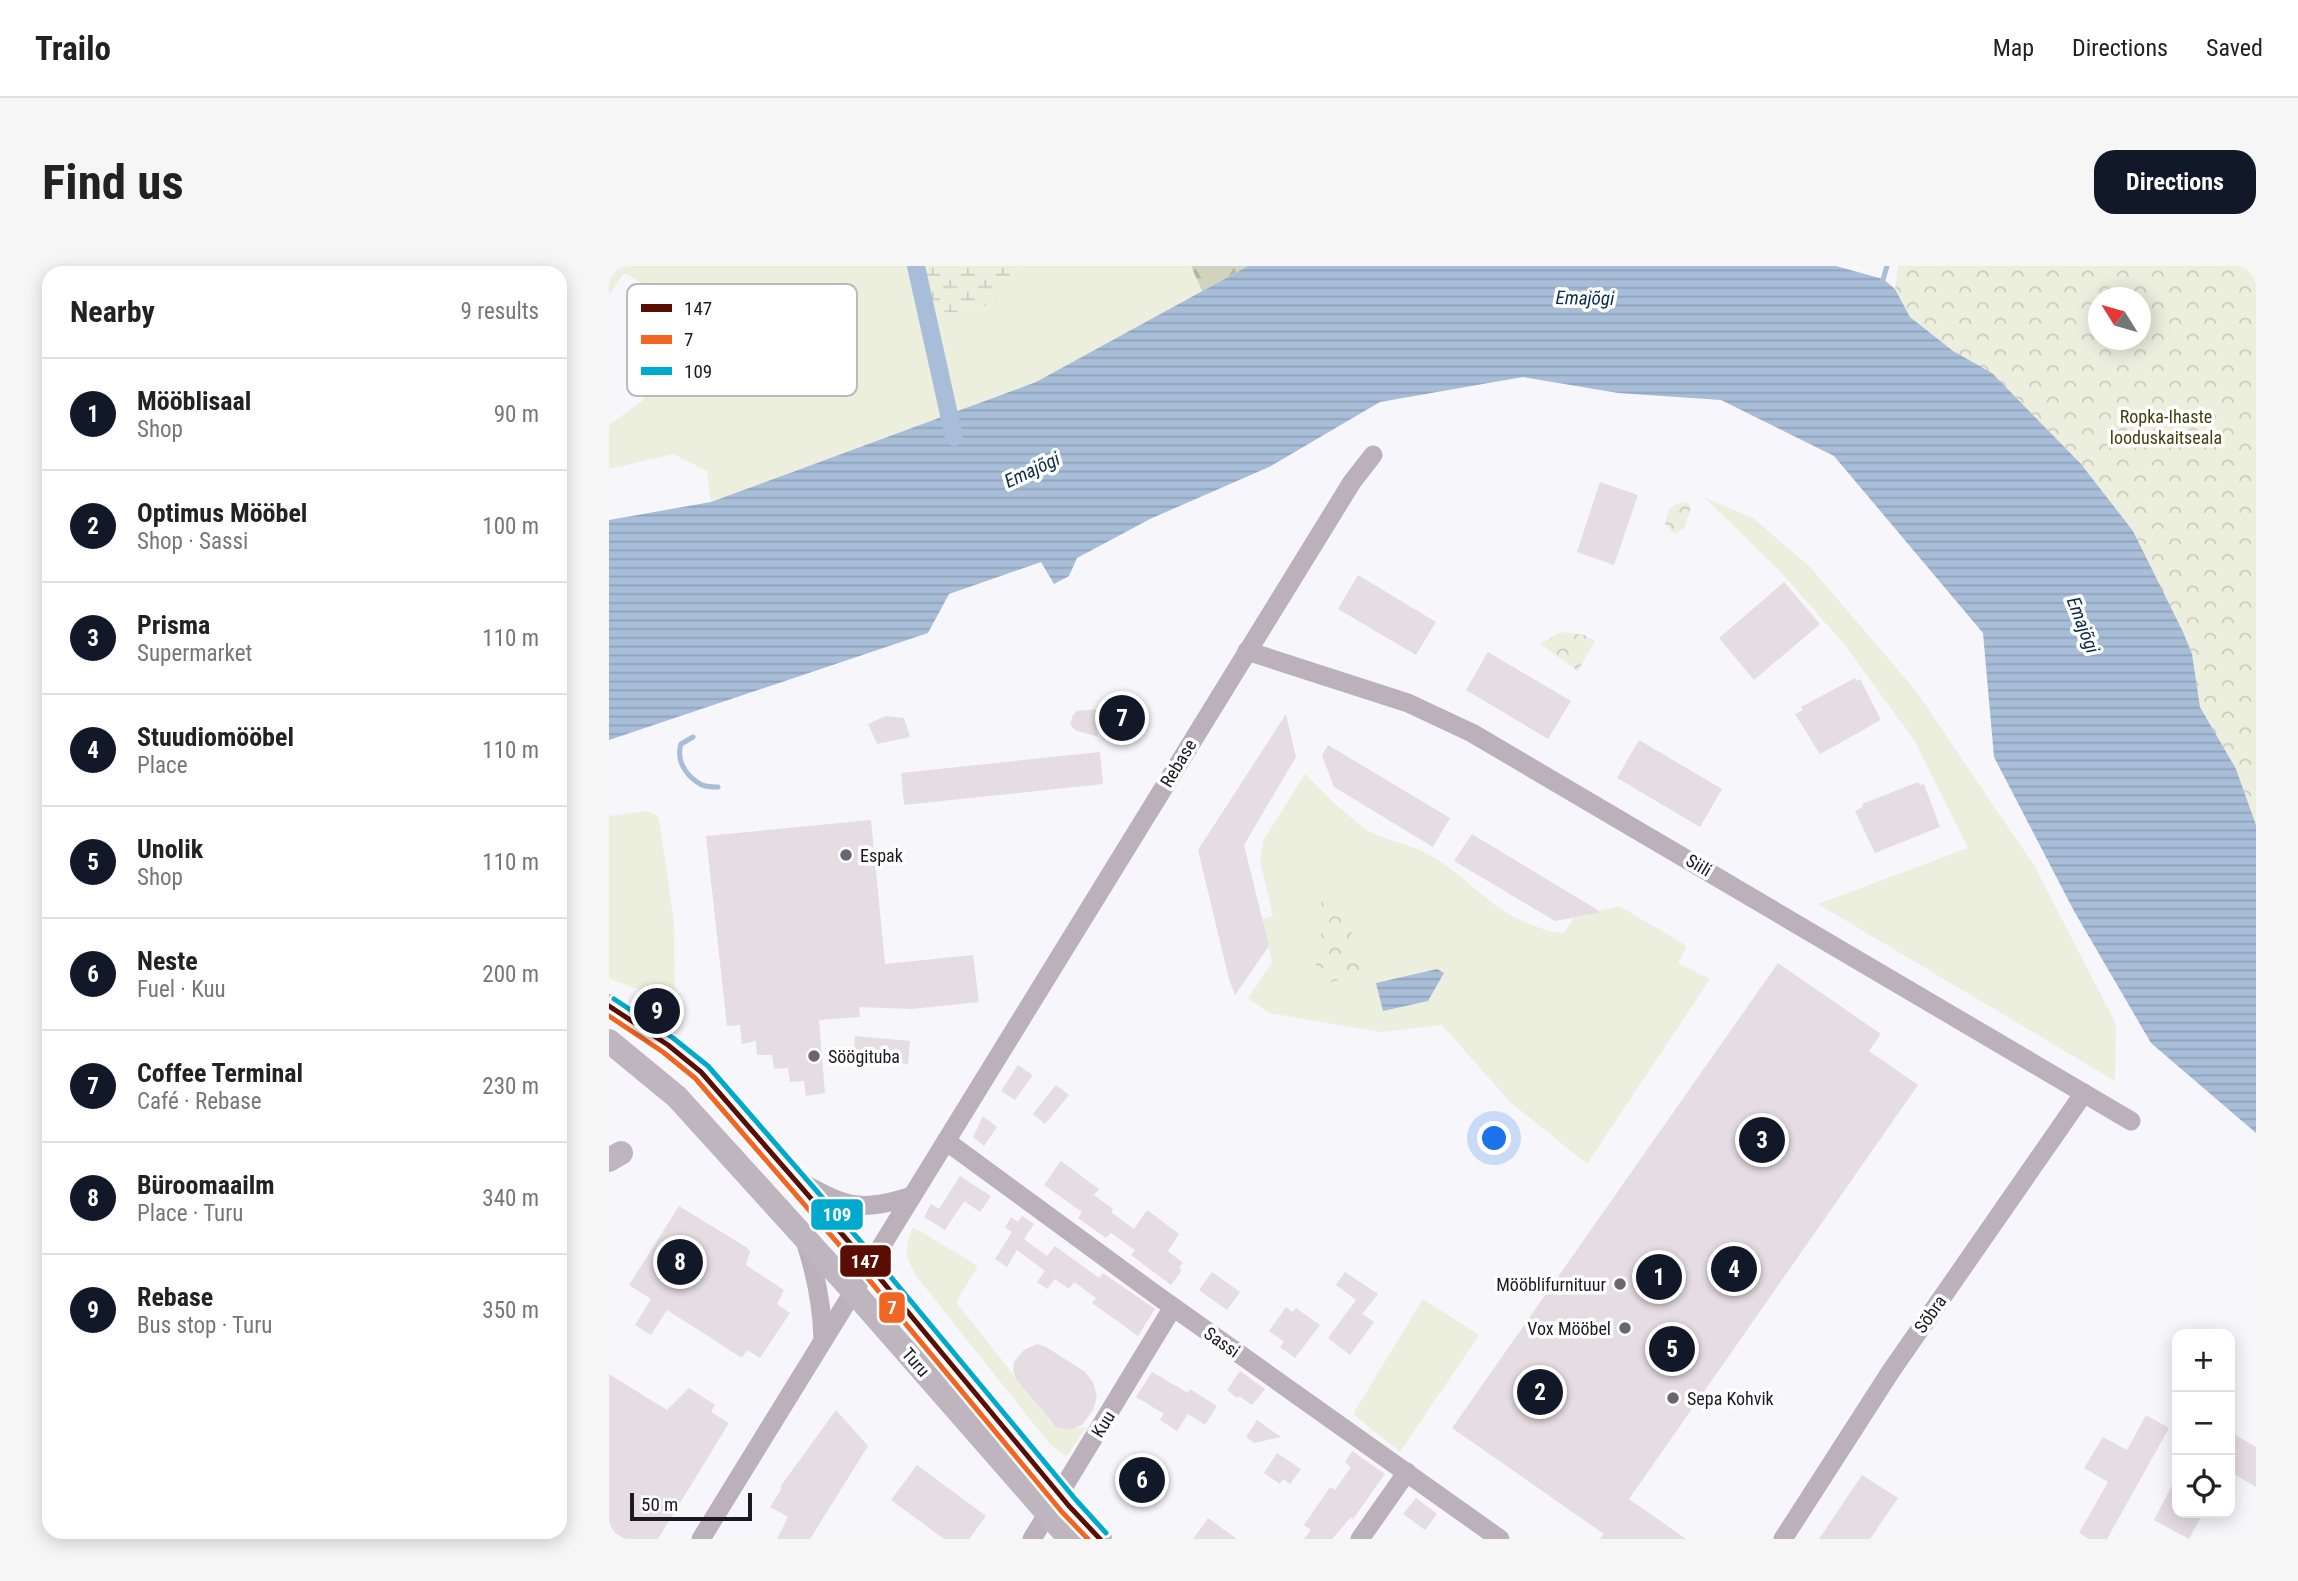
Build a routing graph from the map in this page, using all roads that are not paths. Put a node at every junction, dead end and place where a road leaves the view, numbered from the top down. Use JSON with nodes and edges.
{"nodes":[{"id":1,"x":1373,"y":454,"type":"dead end"},
{"id":2,"x":1247,"y":651,"type":"junction"},
{"id":3,"x":609,"y":1006,"type":"edge"},
{"id":4,"x":609,"y":1041,"type":"edge"},
{"id":5,"x":2084,"y":1093,"type":"junction"},
{"id":6,"x":2131,"y":1121,"type":"dead end"},
{"id":7,"x":946,"y":1141,"type":"junction"},
{"id":8,"x":793,"y":1177,"type":"junction"},
{"id":9,"x":912,"y":1196,"type":"junction"},
{"id":10,"x":804,"y":1237,"type":"junction"},
{"id":11,"x":869,"y":1264,"type":"junction"},
{"id":12,"x":853,"y":1291,"type":"junction"},
{"id":13,"x":1173,"y":1307,"type":"junction"},
{"id":14,"x":836,"y":1318,"type":"junction"},
{"id":15,"x":878,"y":1319,"type":"junction"},
{"id":16,"x":823,"y":1340,"type":"junction"},
{"id":17,"x":1407,"y":1472,"type":"junction"},
{"id":18,"x":1054,"y":1505,"type":"junction"},
{"id":19,"x":701,"y":1539,"type":"edge"},
{"id":20,"x":1032,"y":1539,"type":"edge"},
{"id":21,"x":1070,"y":1539,"type":"edge"},
{"id":22,"x":1100,"y":1539,"type":"edge"},
{"id":23,"x":1360,"y":1539,"type":"edge"},
{"id":24,"x":1500,"y":1539,"type":"edge"},
{"id":25,"x":1783,"y":1539,"type":"edge"}],
"edges":[{"from":1,"to":2,"type":"street","name":"Rebase"},
{"from":2,"to":5,"type":"street","name":"Siili"},
{"from":2,"to":7,"type":"street","name":"Rebase"},
{"from":3,"to":8,"type":"main road","name":"Turu"},
{"from":4,"to":10,"type":"main road","name":"Turu"},
{"from":5,"to":6,"type":"street","name":"Siili"},
{"from":5,"to":25,"type":"street","name":"Sõbra"},
{"from":7,"to":9,"type":"street","name":"Rebase"},
{"from":7,"to":13,"type":"street","name":"Sassi"},
{"from":8,"to":9,"type":"street"},
{"from":8,"to":11,"type":"main road","name":"Turu"},
{"from":9,"to":11,"type":"street","name":"Rebase"},
{"from":10,"to":12,"type":"main road","name":"Turu"},
{"from":10,"to":16,"type":"street"},
{"from":11,"to":12,"type":"street","name":"Rebase"},
{"from":11,"to":18,"type":"main road","name":"Turu"},
{"from":12,"to":14,"type":"street","name":"Rebase"},
{"from":12,"to":15,"type":"main road","name":"Turu"},
{"from":13,"to":17,"type":"street","name":"Sassi"},
{"from":13,"to":18,"type":"street","name":"Kuu"},
{"from":14,"to":15,"type":"street"},
{"from":14,"to":16,"type":"street","name":"Rebase"},
{"from":15,"to":18,"type":"main road","name":"Turu"},
{"from":16,"to":19,"type":"street","name":"Rebase"},
{"from":17,"to":23,"type":"street"},
{"from":17,"to":24,"type":"street","name":"Sassi"},
{"from":18,"to":20,"type":"street","name":"Kuu"},
{"from":18,"to":21,"type":"main road","name":"Turu"},
{"from":18,"to":22,"type":"main road","name":"Turu"}]}
